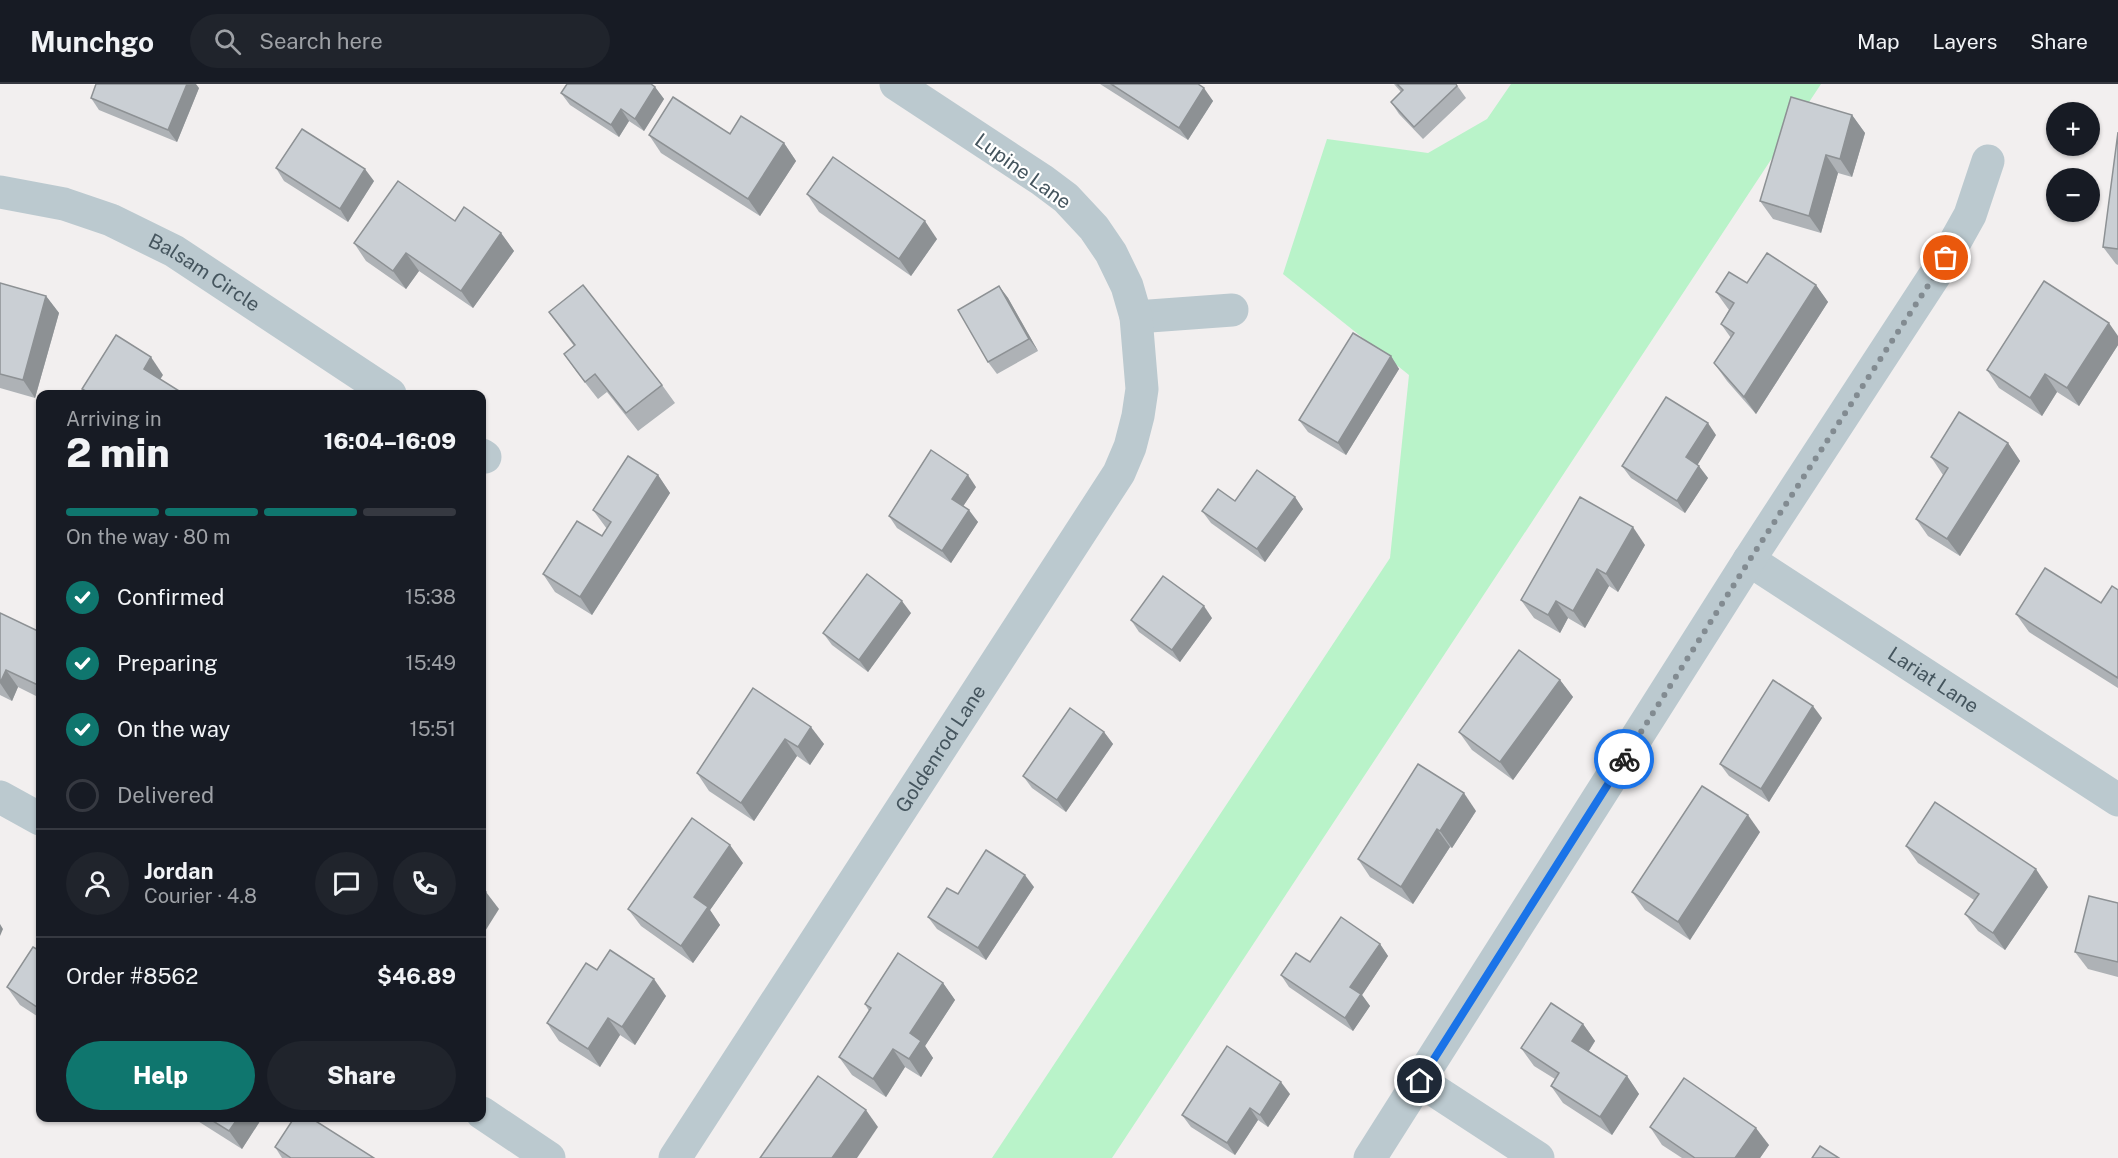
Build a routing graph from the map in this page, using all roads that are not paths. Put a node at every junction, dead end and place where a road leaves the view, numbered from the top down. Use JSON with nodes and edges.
{"nodes":[{"id":1,"x":896,"y":84,"type":"edge"},
{"id":2,"x":1988,"y":161,"type":"dead end"},
{"id":3,"x":0,"y":192,"type":"edge"},
{"id":4,"x":1232,"y":310,"type":"dead end"},
{"id":5,"x":1136,"y":318,"type":"junction"},
{"id":6,"x":384,"y":390,"type":"edge"},
{"id":7,"x":1749,"y":561,"type":"junction"},
{"id":8,"x":0,"y":797,"type":"edge"},
{"id":9,"x":2118,"y":800,"type":"edge"},
{"id":10,"x":36,"y":817,"type":"edge"},
{"id":11,"x":1420,"y":1081,"type":"junction"},
{"id":12,"x":486,"y":1116,"type":"edge"},
{"id":13,"x":549,"y":1158,"type":"edge"},
{"id":14,"x":675,"y":1158,"type":"edge"},
{"id":15,"x":1370,"y":1158,"type":"edge"},
{"id":16,"x":1538,"y":1158,"type":"edge"}],
"edges":[{"from":1,"to":5,"type":"street","name":"Lupine Lane"},
{"from":2,"to":7,"type":"street"},
{"from":3,"to":6,"type":"street","name":"Balsam Circle"},
{"from":4,"to":5,"type":"street"},
{"from":5,"to":14,"type":"street","name":"Goldenrod Lane"},
{"from":7,"to":9,"type":"street","name":"Lariat Lane"},
{"from":7,"to":11,"type":"street"},
{"from":8,"to":10,"type":"street"},
{"from":11,"to":15,"type":"street"},
{"from":11,"to":16,"type":"street"},
{"from":12,"to":13,"type":"street"}]}
